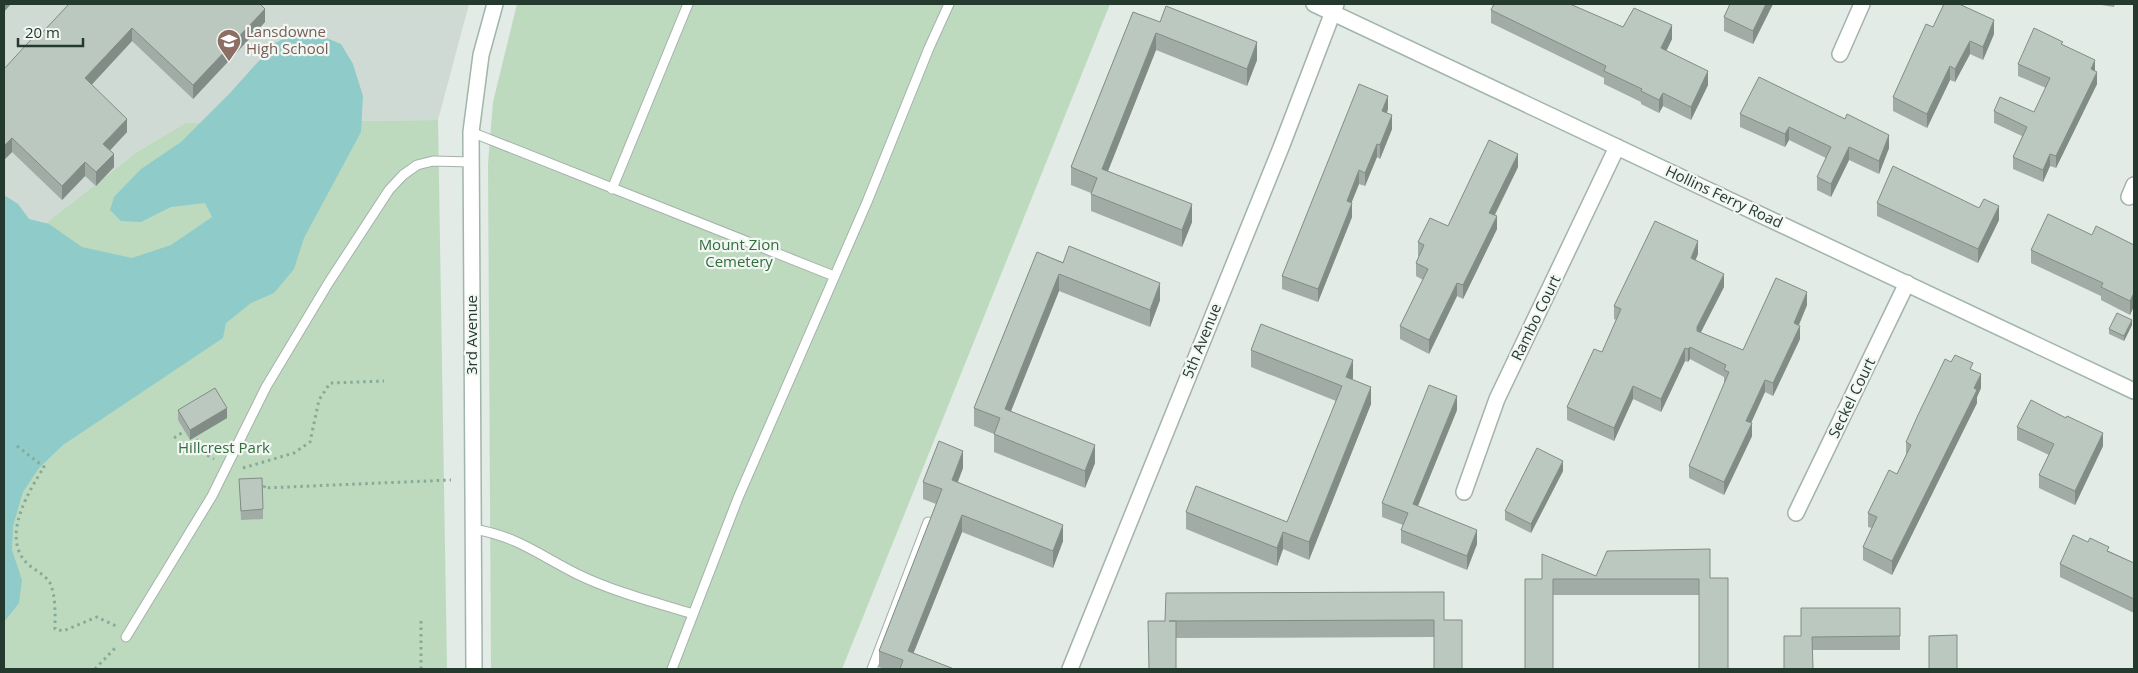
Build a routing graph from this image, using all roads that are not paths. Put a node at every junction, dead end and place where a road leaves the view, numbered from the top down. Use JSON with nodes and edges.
{"nodes":[{"id":1,"x":495,"y":4,"type":"edge"},
{"id":2,"x":688,"y":4,"type":"edge"},
{"id":3,"x":950,"y":4,"type":"edge"},
{"id":4,"x":1314,"y":4,"type":"edge"},
{"id":5,"x":1862,"y":4,"type":"edge"},
{"id":6,"x":1334,"y":8,"type":"edge"},
{"id":7,"x":1840,"y":54,"type":"dead end"},
{"id":8,"x":470,"y":132,"type":"junction"},
{"id":9,"x":1617,"y":147,"type":"junction"},
{"id":10,"x":471,"y":162,"type":"junction"},
{"id":11,"x":612,"y":189,"type":"junction"},
{"id":12,"x":834,"y":276,"type":"junction"},
{"id":13,"x":1907,"y":283,"type":"junction"},
{"id":14,"x":2134,"y":391,"type":"edge"},
{"id":15,"x":1464,"y":492,"type":"dead end"},
{"id":16,"x":1796,"y":513,"type":"dead end"},
{"id":17,"x":928,"y":522,"type":"edge"},
{"id":18,"x":473,"y":529,"type":"junction"},
{"id":19,"x":693,"y":614,"type":"junction"},
{"id":20,"x":127,"y":635,"type":"road end"},
{"id":21,"x":474,"y":669,"type":"edge"},
{"id":22,"x":672,"y":669,"type":"edge"},
{"id":23,"x":872,"y":669,"type":"edge"},
{"id":24,"x":1070,"y":669,"type":"edge"}],
"edges":[{"from":1,"to":8,"type":"street","name":"3rd Avenue"},
{"from":2,"to":11,"type":"lane"},
{"from":3,"to":12,"type":"lane"},
{"from":4,"to":6,"type":"street","name":"Hollins Ferry Road"},
{"from":5,"to":7,"type":"street"},
{"from":6,"to":9,"type":"street","name":"Hollins Ferry Road"},
{"from":6,"to":24,"type":"street","name":"5th Avenue"},
{"from":8,"to":10,"type":"street","name":"3rd Avenue"},
{"from":8,"to":11,"type":"lane"},
{"from":9,"to":13,"type":"street","name":"Hollins Ferry Road"},
{"from":9,"to":15,"type":"street","name":"Rambo Court"},
{"from":10,"to":18,"type":"street","name":"3rd Avenue"},
{"from":10,"to":20,"type":"lane"},
{"from":11,"to":12,"type":"lane"},
{"from":12,"to":19,"type":"lane"},
{"from":13,"to":14,"type":"street","name":"Hollins Ferry Road"},
{"from":13,"to":16,"type":"street","name":"Seckel Court"},
{"from":17,"to":23,"type":"lane"},
{"from":18,"to":19,"type":"lane"},
{"from":18,"to":21,"type":"street","name":"3rd Avenue"},
{"from":19,"to":22,"type":"lane"}]}
